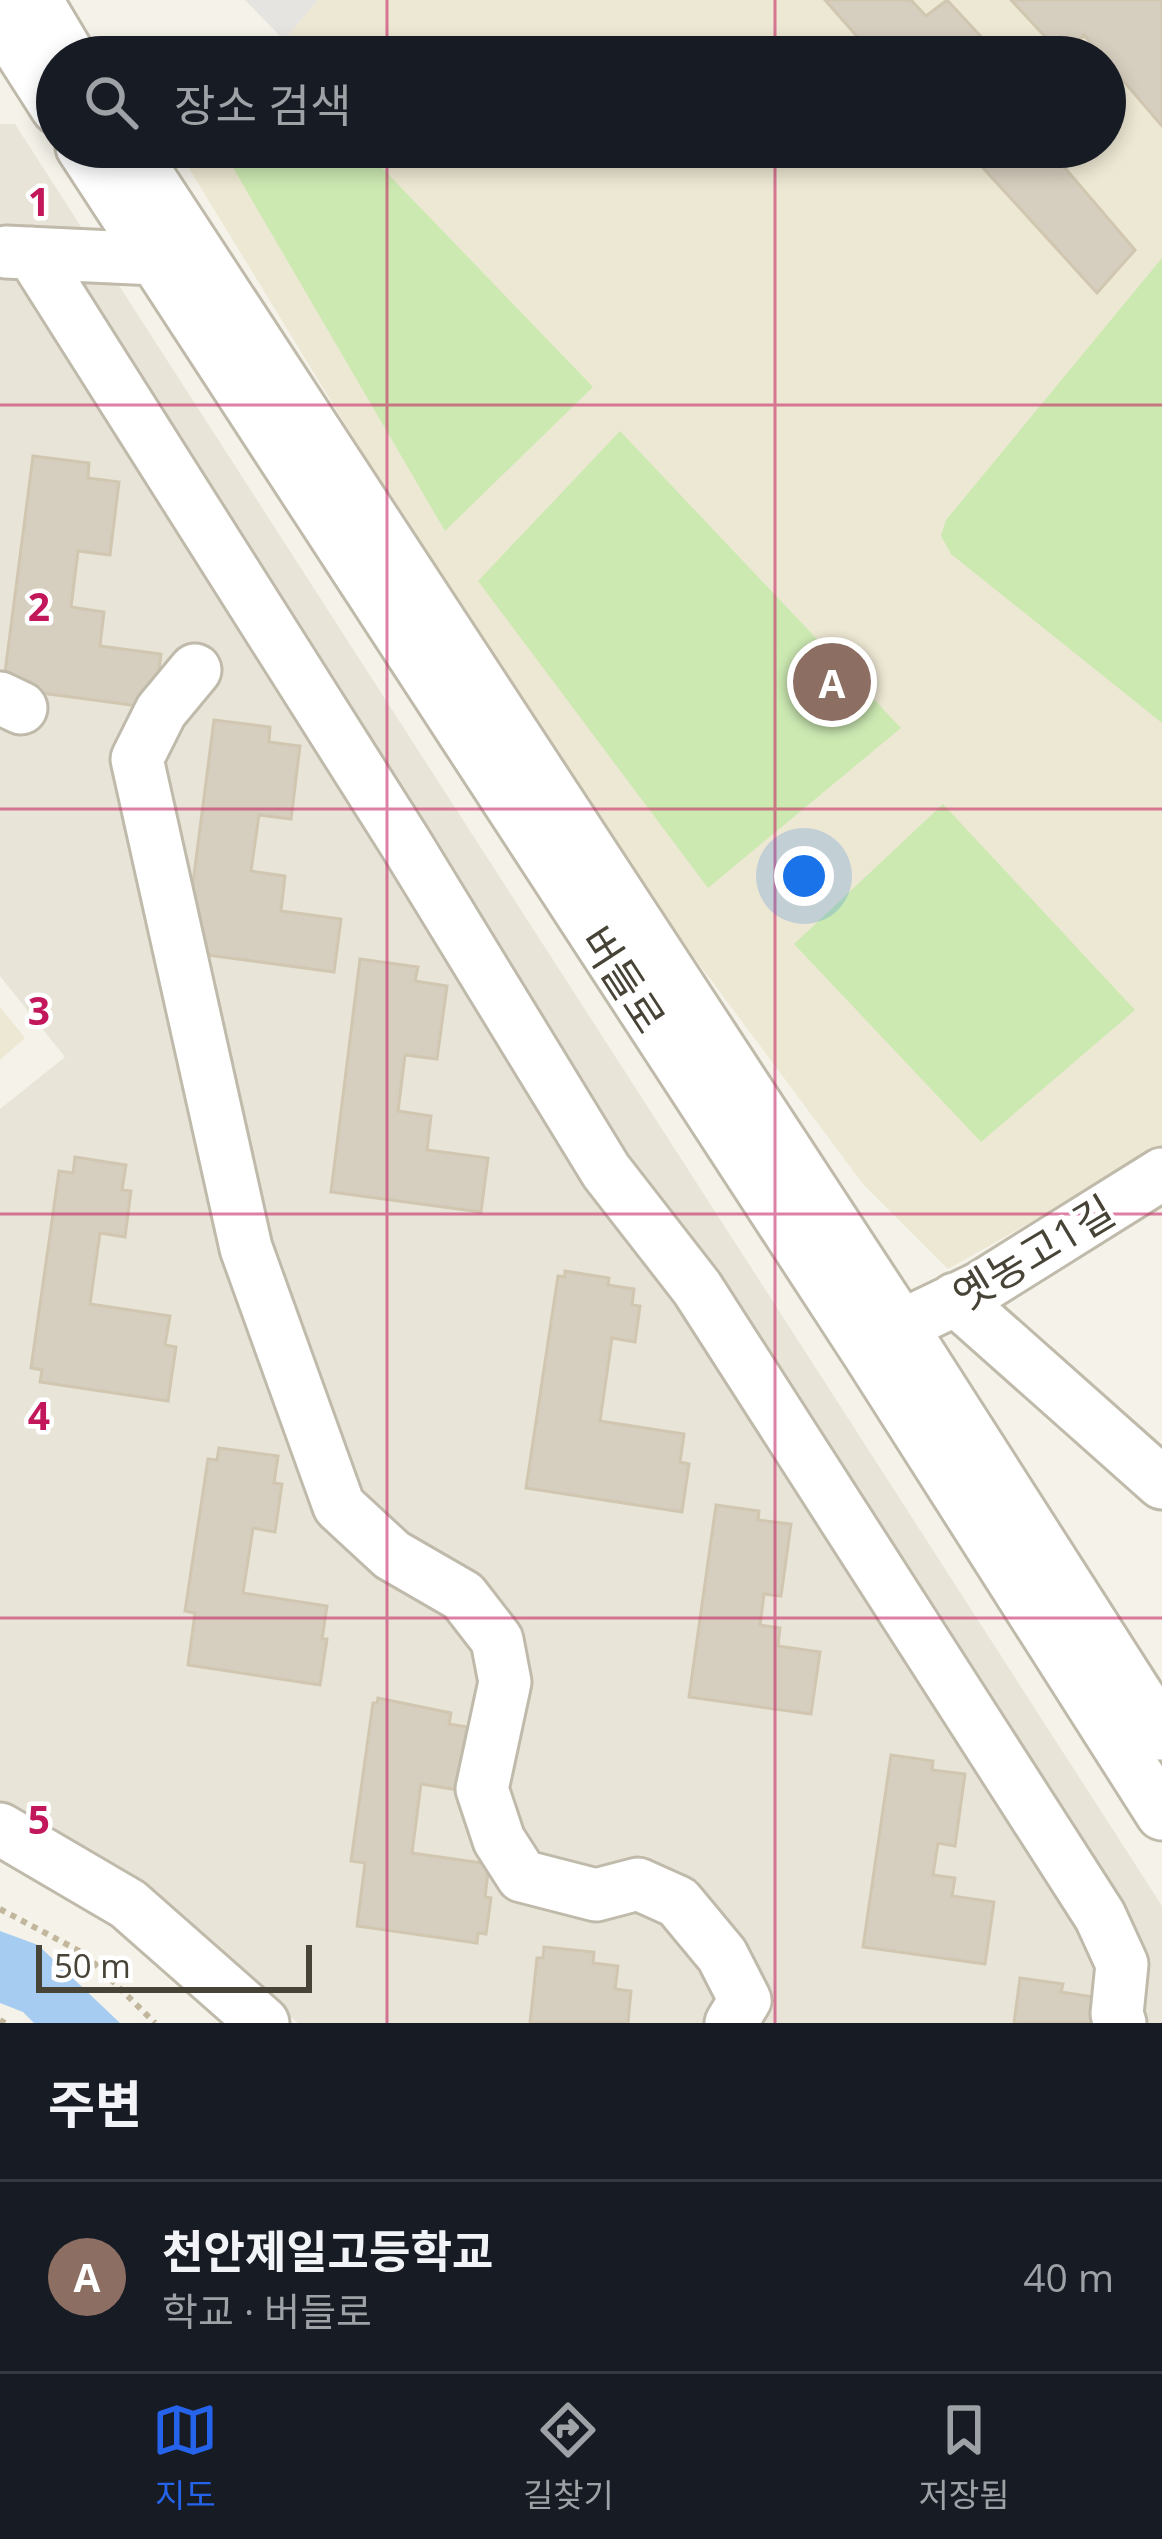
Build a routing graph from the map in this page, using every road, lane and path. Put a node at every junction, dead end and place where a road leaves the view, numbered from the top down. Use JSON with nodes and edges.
{"nodes":[{"id":1,"x":96,"y":168,"type":"edge"},
{"id":2,"x":143,"y":168,"type":"edge"},
{"id":3,"x":16,"y":252,"type":"edge"},
{"id":4,"x":155,"y":259,"type":"junction"},
{"id":5,"x":195,"y":670,"type":"dead end"},
{"id":6,"x":1162,"y":1174,"type":"edge"},
{"id":7,"x":955,"y":1300,"type":"junction"},
{"id":8,"x":901,"y":1326,"type":"junction"},
{"id":9,"x":1162,"y":1484,"type":"edge"},
{"id":10,"x":1162,"y":1734,"type":"edge"},
{"id":11,"x":1162,"y":1814,"type":"edge"},
{"id":12,"x":0,"y":1829,"type":"edge"},
{"id":13,"x":0,"y":1909,"type":"edge"},
{"id":14,"x":155,"y":2023,"type":"edge"},
{"id":15,"x":263,"y":2023,"type":"edge"},
{"id":16,"x":731,"y":2023,"type":"edge"},
{"id":17,"x":1120,"y":2023,"type":"edge"}],
"edges":[{"from":1,"to":4,"type":"street","name":"버들로"},
{"from":2,"to":8,"type":"street","name":"버들로"},
{"from":3,"to":4,"type":"street"},
{"from":3,"to":17,"type":"street"},
{"from":4,"to":11,"type":"street","name":"버들로"},
{"from":5,"to":16,"type":"street"},
{"from":6,"to":7,"type":"street","name":"옛농고1길"},
{"from":7,"to":8,"type":"street","name":"옛농고1길"},
{"from":7,"to":9,"type":"street"},
{"from":8,"to":10,"type":"street","name":"버들로"},
{"from":12,"to":15,"type":"street"},
{"from":13,"to":14,"type":"path"}]}
